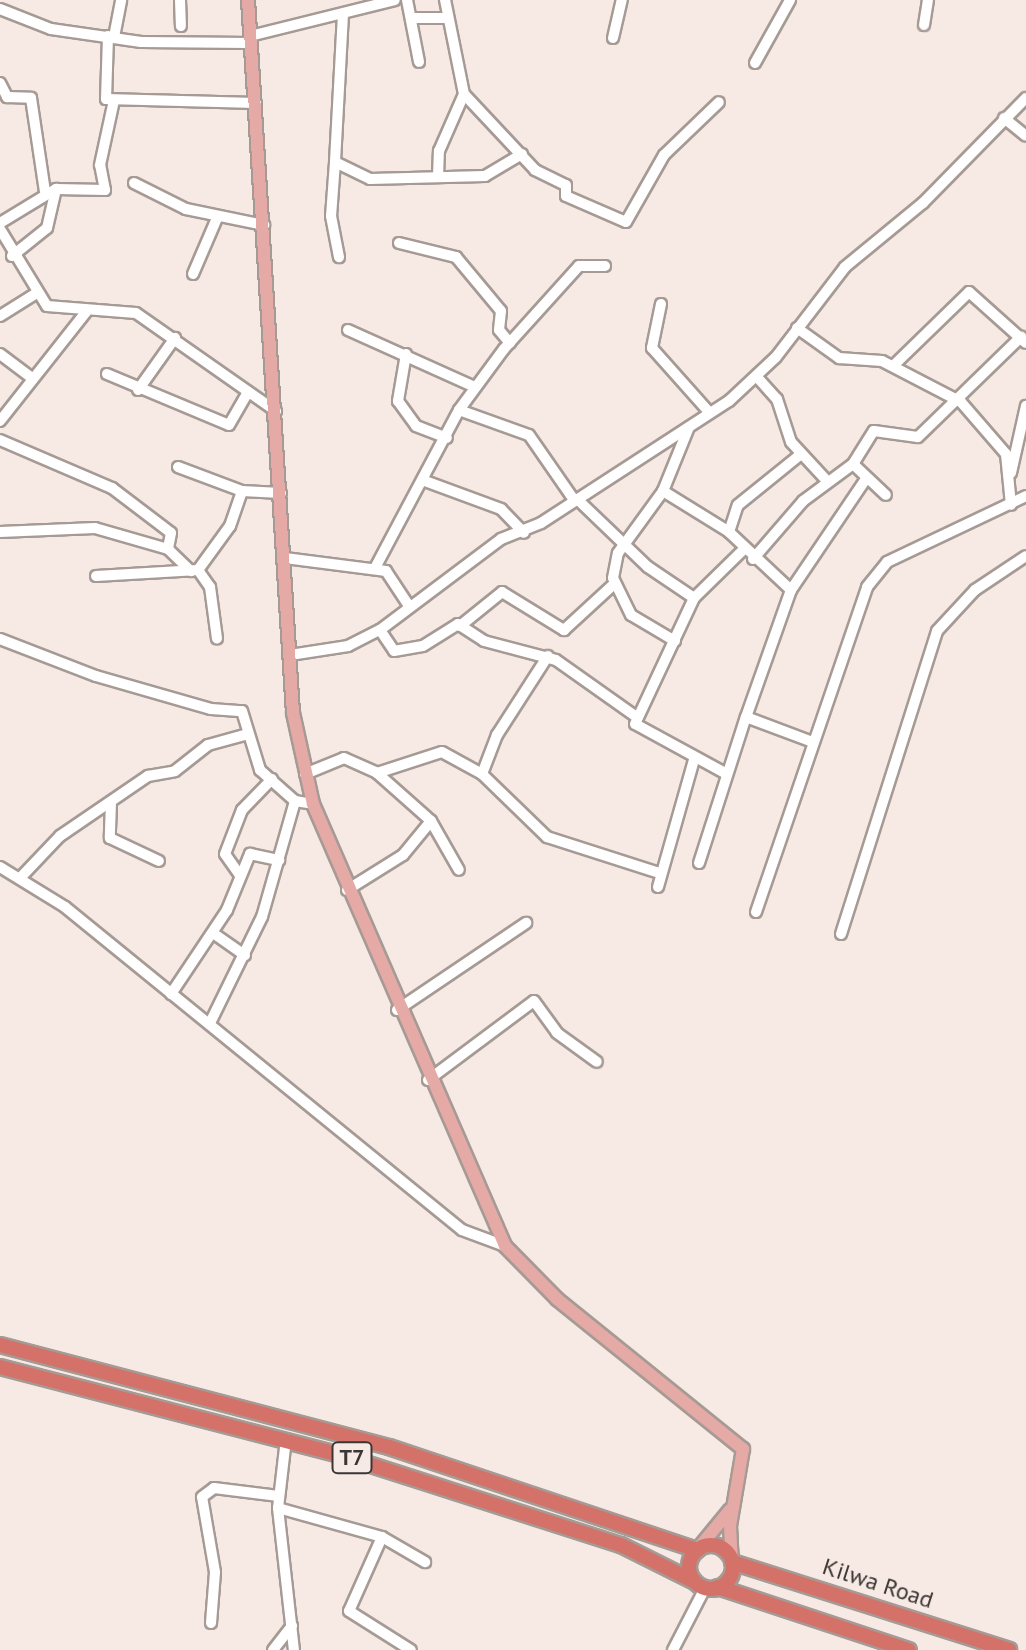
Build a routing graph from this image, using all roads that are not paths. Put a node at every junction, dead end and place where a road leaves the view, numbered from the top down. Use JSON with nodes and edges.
{"nodes":[{"id":1,"x":121,"y":0,"type":"edge"},
{"id":2,"x":180,"y":0,"type":"edge"},
{"id":3,"x":248,"y":0,"type":"edge"},
{"id":4,"x":395,"y":0,"type":"edge"},
{"id":5,"x":407,"y":0,"type":"edge"},
{"id":6,"x":445,"y":0,"type":"edge"},
{"id":7,"x":622,"y":0,"type":"edge"},
{"id":8,"x":790,"y":0,"type":"edge"},
{"id":9,"x":928,"y":0,"type":"edge"},
{"id":10,"x":376,"y":3,"type":"edge"},
{"id":11,"x":0,"y":9,"type":"edge"},
{"id":12,"x":343,"y":14,"type":"junction"},
{"id":13,"x":412,"y":18,"type":"junction"},
{"id":14,"x":444,"y":18,"type":"junction"},
{"id":15,"x":924,"y":25,"type":"dead end"},
{"id":16,"x":181,"y":26,"type":"dead end"},
{"id":17,"x":111,"y":36,"type":"junction"},
{"id":18,"x":613,"y":38,"type":"dead end"},
{"id":19,"x":250,"y":39,"type":"junction"},
{"id":20,"x":419,"y":62,"type":"dead end"},
{"id":21,"x":755,"y":63,"type":"dead end"},
{"id":22,"x":0,"y":83,"type":"edge"},
{"id":23,"x":464,"y":94,"type":"junction"},
{"id":24,"x":114,"y":100,"type":"junction"},
{"id":25,"x":719,"y":102,"type":"dead end"},
{"id":26,"x":1025,"y":102,"type":"edge"},
{"id":27,"x":256,"y":103,"type":"junction"},
{"id":28,"x":1004,"y":118,"type":"junction"},
{"id":29,"x":1026,"y":136,"type":"edge"},
{"id":30,"x":522,"y":154,"type":"junction"},
{"id":31,"x":335,"y":162,"type":"junction"},
{"id":32,"x":438,"y":177,"type":"junction"},
{"id":33,"x":134,"y":183,"type":"dead end"},
{"id":34,"x":51,"y":191,"type":"junction"},
{"id":35,"x":217,"y":218,"type":"junction"},
{"id":36,"x":0,"y":223,"type":"edge"},
{"id":37,"x":264,"y":225,"type":"junction"},
{"id":38,"x":1,"y":234,"type":"edge"},
{"id":39,"x":399,"y":243,"type":"dead end"},
{"id":40,"x":12,"y":256,"type":"junction"},
{"id":41,"x":339,"y":257,"type":"dead end"},
{"id":42,"x":605,"y":266,"type":"dead end"},
{"id":43,"x":193,"y":274,"type":"dead end"},
{"id":44,"x":35,"y":294,"type":"junction"},
{"id":45,"x":661,"y":304,"type":"dead end"},
{"id":46,"x":86,"y":312,"type":"junction"},
{"id":47,"x":0,"y":316,"type":"edge"},
{"id":48,"x":797,"y":328,"type":"junction"},
{"id":49,"x":348,"y":330,"type":"dead end"},
{"id":50,"x":175,"y":338,"type":"junction"},
{"id":51,"x":1023,"y":340,"type":"edge"},
{"id":52,"x":510,"y":343,"type":"junction"},
{"id":53,"x":406,"y":354,"type":"junction"},
{"id":54,"x":1,"y":358,"type":"edge"},
{"id":55,"x":893,"y":366,"type":"junction"},
{"id":56,"x":107,"y":374,"type":"dead end"},
{"id":57,"x":757,"y":377,"type":"junction"},
{"id":58,"x":32,"y":378,"type":"junction"},
{"id":59,"x":475,"y":387,"type":"junction"},
{"id":60,"x":138,"y":390,"type":"junction"},
{"id":61,"x":246,"y":396,"type":"junction"},
{"id":62,"x":961,"y":402,"type":"junction"},
{"id":63,"x":1026,"y":406,"type":"edge"},
{"id":64,"x":459,"y":410,"type":"junction"},
{"id":65,"x":276,"y":411,"type":"junction"},
{"id":66,"x":709,"y":412,"type":"junction"},
{"id":67,"x":0,"y":421,"type":"edge"},
{"id":68,"x":689,"y":425,"type":"junction"},
{"id":69,"x":447,"y":438,"type":"junction"},
{"id":70,"x":0,"y":440,"type":"edge"},
{"id":71,"x":801,"y":454,"type":"junction"},
{"id":72,"x":853,"y":464,"type":"junction"},
{"id":73,"x":178,"y":467,"type":"dead end"},
{"id":74,"x":1010,"y":475,"type":"junction"},
{"id":75,"x":866,"y":479,"type":"junction"},
{"id":76,"x":425,"y":481,"type":"junction"},
{"id":77,"x":828,"y":482,"type":"junction"},
{"id":78,"x":242,"y":491,"type":"junction"},
{"id":79,"x":663,"y":491,"type":"junction"},
{"id":80,"x":281,"y":493,"type":"junction"},
{"id":81,"x":886,"y":495,"type":"dead end"},
{"id":82,"x":1026,"y":496,"type":"edge"},
{"id":83,"x":575,"y":500,"type":"junction"},
{"id":84,"x":1011,"y":505,"type":"junction"},
{"id":85,"x":0,"y":532,"type":"edge"},
{"id":86,"x":729,"y":532,"type":"junction"},
{"id":87,"x":524,"y":533,"type":"junction"},
{"id":88,"x":625,"y":544,"type":"junction"},
{"id":89,"x":168,"y":549,"type":"junction"},
{"id":90,"x":743,"y":550,"type":"junction"},
{"id":91,"x":1026,"y":556,"type":"edge"},
{"id":92,"x":285,"y":558,"type":"junction"},
{"id":93,"x":753,"y":559,"type":"junction"},
{"id":94,"x":375,"y":568,"type":"junction"},
{"id":95,"x":194,"y":570,"type":"junction"},
{"id":96,"x":96,"y":576,"type":"dead end"},
{"id":97,"x":614,"y":584,"type":"junction"},
{"id":98,"x":791,"y":590,"type":"junction"},
{"id":99,"x":694,"y":598,"type":"junction"},
{"id":100,"x":409,"y":606,"type":"junction"},
{"id":101,"x":460,"y":626,"type":"junction"},
{"id":102,"x":380,"y":630,"type":"junction"},
{"id":103,"x":0,"y":639,"type":"edge"},
{"id":104,"x":217,"y":639,"type":"dead end"},
{"id":105,"x":675,"y":641,"type":"junction"},
{"id":106,"x":290,"y":655,"type":"junction"},
{"id":107,"x":548,"y":656,"type":"junction"},
{"id":108,"x":746,"y":717,"type":"junction"},
{"id":109,"x":638,"y":718,"type":"junction"},
{"id":110,"x":248,"y":734,"type":"junction"},
{"id":111,"x":810,"y":741,"type":"junction"},
{"id":112,"x":694,"y":760,"type":"junction"},
{"id":113,"x":377,"y":773,"type":"junction"},
{"id":114,"x":725,"y":773,"type":"junction"},
{"id":115,"x":305,"y":774,"type":"junction"},
{"id":116,"x":482,"y":774,"type":"junction"},
{"id":117,"x":272,"y":779,"type":"junction"},
{"id":118,"x":295,"y":801,"type":"junction"},
{"id":119,"x":111,"y":802,"type":"junction"},
{"id":120,"x":313,"y":804,"type":"junction"},
{"id":121,"x":431,"y":821,"type":"junction"},
{"id":122,"x":279,"y":860,"type":"junction"},
{"id":123,"x":159,"y":861,"type":"dead end"},
{"id":124,"x":699,"y":863,"type":"dead end"},
{"id":125,"x":0,"y":867,"type":"edge"},
{"id":126,"x":459,"y":870,"type":"dead end"},
{"id":127,"x":659,"y":873,"type":"junction"},
{"id":128,"x":239,"y":874,"type":"junction"},
{"id":129,"x":22,"y":876,"type":"junction"},
{"id":130,"x":658,"y":887,"type":"dead end"},
{"id":131,"x":347,"y":890,"type":"junction"},
{"id":132,"x":756,"y":912,"type":"dead end"},
{"id":133,"x":526,"y":923,"type":"dead end"},
{"id":134,"x":213,"y":933,"type":"junction"},
{"id":135,"x":841,"y":934,"type":"dead end"},
{"id":136,"x":245,"y":955,"type":"junction"},
{"id":137,"x":171,"y":994,"type":"junction"},
{"id":138,"x":397,"y":1010,"type":"junction"},
{"id":139,"x":210,"y":1023,"type":"junction"},
{"id":140,"x":597,"y":1062,"type":"dead end"},
{"id":141,"x":428,"y":1080,"type":"junction"},
{"id":142,"x":505,"y":1246,"type":"junction"},
{"id":143,"x":0,"y":1345,"type":"edge"},
{"id":144,"x":0,"y":1367,"type":"edge"},
{"id":145,"x":286,"y":1439,"type":"junction"},
{"id":146,"x":279,"y":1496,"type":"junction"},
{"id":147,"x":735,"y":1502,"type":"junction"},
{"id":148,"x":278,"y":1508,"type":"junction"},
{"id":149,"x":382,"y":1537,"type":"junction"},
{"id":150,"x":697,"y":1550,"type":"junction"},
{"id":151,"x":425,"y":1562,"type":"dead end"},
{"id":152,"x":732,"y":1562,"type":"junction"},
{"id":153,"x":705,"y":1585,"type":"junction"},
{"id":154,"x":211,"y":1623,"type":"dead end"},
{"id":155,"x":292,"y":1626,"type":"junction"},
{"id":156,"x":408,"y":1649,"type":"edge"},
{"id":157,"x":273,"y":1650,"type":"edge"},
{"id":158,"x":294,"y":1650,"type":"edge"},
{"id":159,"x":673,"y":1650,"type":"edge"},
{"id":160,"x":909,"y":1650,"type":"edge"},
{"id":161,"x":1009,"y":1650,"type":"edge"}],
"edges":[{"from":1,"to":17,"type":"street"},
{"from":2,"to":16,"type":"street"},
{"from":3,"to":19,"type":"main road"},
{"from":4,"to":10,"type":"street"},
{"from":5,"to":13,"type":"street"},
{"from":6,"to":14,"type":"street"},
{"from":7,"to":18,"type":"street"},
{"from":8,"to":21,"type":"street"},
{"from":9,"to":15,"type":"street"},
{"from":10,"to":12,"type":"street"},
{"from":11,"to":17,"type":"street"},
{"from":12,"to":19,"type":"street"},
{"from":12,"to":31,"type":"street"},
{"from":13,"to":14,"type":"street"},
{"from":13,"to":20,"type":"street"},
{"from":14,"to":23,"type":"street"},
{"from":17,"to":19,"type":"street"},
{"from":17,"to":24,"type":"street"},
{"from":19,"to":27,"type":"main road"},
{"from":22,"to":34,"type":"street"},
{"from":23,"to":30,"type":"street"},
{"from":23,"to":32,"type":"street"},
{"from":24,"to":27,"type":"street"},
{"from":24,"to":34,"type":"street"},
{"from":25,"to":30,"type":"street"},
{"from":26,"to":28,"type":"street"},
{"from":27,"to":37,"type":"main road"},
{"from":28,"to":29,"type":"street"},
{"from":28,"to":48,"type":"street"},
{"from":30,"to":32,"type":"street"},
{"from":31,"to":32,"type":"street"},
{"from":31,"to":41,"type":"street"},
{"from":33,"to":35,"type":"street"},
{"from":34,"to":36,"type":"street"},
{"from":34,"to":40,"type":"street"},
{"from":35,"to":37,"type":"street"},
{"from":35,"to":43,"type":"street"},
{"from":37,"to":65,"type":"main road"},
{"from":38,"to":40,"type":"street"},
{"from":39,"to":52,"type":"street"},
{"from":40,"to":44,"type":"street"},
{"from":42,"to":52,"type":"street"},
{"from":44,"to":46,"type":"street"},
{"from":44,"to":47,"type":"street"},
{"from":45,"to":66,"type":"street"},
{"from":46,"to":50,"type":"street"},
{"from":46,"to":58,"type":"street"},
{"from":48,"to":55,"type":"street"},
{"from":48,"to":57,"type":"street"},
{"from":49,"to":53,"type":"street"},
{"from":50,"to":60,"type":"street"},
{"from":50,"to":61,"type":"street"},
{"from":51,"to":55,"type":"street"},
{"from":51,"to":62,"type":"street"},
{"from":52,"to":59,"type":"street"},
{"from":53,"to":59,"type":"street"},
{"from":53,"to":69,"type":"street"},
{"from":54,"to":58,"type":"street"},
{"from":55,"to":62,"type":"street"},
{"from":56,"to":60,"type":"street"},
{"from":57,"to":66,"type":"street"},
{"from":57,"to":71,"type":"street"},
{"from":58,"to":67,"type":"street"},
{"from":59,"to":64,"type":"street"},
{"from":60,"to":61,"type":"street"},
{"from":61,"to":65,"type":"street"},
{"from":62,"to":72,"type":"street"},
{"from":62,"to":74,"type":"street"},
{"from":63,"to":74,"type":"street"},
{"from":64,"to":69,"type":"street"},
{"from":64,"to":83,"type":"street"},
{"from":65,"to":80,"type":"main road"},
{"from":66,"to":68,"type":"street"},
{"from":68,"to":79,"type":"street"},
{"from":68,"to":83,"type":"street"},
{"from":69,"to":76,"type":"street"},
{"from":70,"to":89,"type":"street"},
{"from":71,"to":77,"type":"street"},
{"from":71,"to":86,"type":"street"},
{"from":72,"to":75,"type":"street"},
{"from":72,"to":77,"type":"street"},
{"from":73,"to":78,"type":"street"},
{"from":74,"to":84,"type":"street"},
{"from":75,"to":81,"type":"street"},
{"from":75,"to":98,"type":"street"},
{"from":76,"to":87,"type":"street"},
{"from":76,"to":94,"type":"street"},
{"from":77,"to":93,"type":"street"},
{"from":78,"to":80,"type":"street"},
{"from":78,"to":95,"type":"street"},
{"from":79,"to":86,"type":"street"},
{"from":79,"to":88,"type":"street"},
{"from":80,"to":92,"type":"main road"},
{"from":82,"to":84,"type":"street"},
{"from":83,"to":87,"type":"street"},
{"from":83,"to":88,"type":"street"},
{"from":84,"to":111,"type":"street"},
{"from":85,"to":89,"type":"street"},
{"from":86,"to":90,"type":"street"},
{"from":87,"to":100,"type":"street"},
{"from":88,"to":97,"type":"street"},
{"from":88,"to":99,"type":"street"},
{"from":89,"to":95,"type":"street"},
{"from":90,"to":93,"type":"street"},
{"from":90,"to":99,"type":"street"},
{"from":91,"to":135,"type":"street"},
{"from":92,"to":94,"type":"street"},
{"from":92,"to":106,"type":"main road"},
{"from":93,"to":98,"type":"street"},
{"from":94,"to":100,"type":"street"},
{"from":95,"to":96,"type":"street"},
{"from":95,"to":104,"type":"street"},
{"from":97,"to":101,"type":"street"},
{"from":97,"to":105,"type":"street"},
{"from":98,"to":108,"type":"street"},
{"from":99,"to":105,"type":"street"},
{"from":100,"to":102,"type":"street"},
{"from":101,"to":102,"type":"street"},
{"from":101,"to":107,"type":"street"},
{"from":102,"to":106,"type":"street"},
{"from":103,"to":110,"type":"street"},
{"from":105,"to":109,"type":"street"},
{"from":106,"to":115,"type":"main road"},
{"from":107,"to":109,"type":"street"},
{"from":107,"to":116,"type":"street"},
{"from":108,"to":111,"type":"street"},
{"from":108,"to":114,"type":"street"},
{"from":109,"to":112,"type":"street"},
{"from":110,"to":117,"type":"street"},
{"from":110,"to":119,"type":"street"},
{"from":111,"to":132,"type":"street"},
{"from":112,"to":114,"type":"street"},
{"from":112,"to":127,"type":"street"},
{"from":113,"to":115,"type":"street"},
{"from":113,"to":116,"type":"street"},
{"from":113,"to":121,"type":"street"},
{"from":114,"to":124,"type":"street"},
{"from":115,"to":120,"type":"main road"},
{"from":116,"to":127,"type":"street"},
{"from":117,"to":118,"type":"street"},
{"from":117,"to":128,"type":"street"},
{"from":118,"to":120,"type":"street"},
{"from":118,"to":122,"type":"street"},
{"from":119,"to":123,"type":"street"},
{"from":119,"to":129,"type":"street"},
{"from":120,"to":131,"type":"main road"},
{"from":121,"to":126,"type":"street"},
{"from":121,"to":131,"type":"street"},
{"from":122,"to":128,"type":"street"},
{"from":122,"to":136,"type":"street"},
{"from":125,"to":129,"type":"street"},
{"from":127,"to":130,"type":"street"},
{"from":128,"to":134,"type":"street"},
{"from":129,"to":137,"type":"street"},
{"from":131,"to":138,"type":"main road"},
{"from":133,"to":138,"type":"street"},
{"from":134,"to":136,"type":"street"},
{"from":134,"to":137,"type":"street"},
{"from":136,"to":139,"type":"street"},
{"from":137,"to":139,"type":"street"},
{"from":138,"to":141,"type":"main road"},
{"from":139,"to":142,"type":"street"},
{"from":140,"to":141,"type":"street"},
{"from":141,"to":142,"type":"main road"},
{"from":142,"to":147,"type":"main road"},
{"from":143,"to":150,"type":"highway","number":"T7"},
{"from":144,"to":145,"type":"highway","number":"T7"},
{"from":145,"to":146,"type":"street"},
{"from":145,"to":153,"type":"highway","number":"T7"},
{"from":146,"to":148,"type":"street"},
{"from":146,"to":154,"type":"street"},
{"from":147,"to":150,"type":"main road"},
{"from":147,"to":152,"type":"main road"},
{"from":148,"to":149,"type":"street"},
{"from":148,"to":155,"type":"street"},
{"from":149,"to":151,"type":"street"},
{"from":149,"to":156,"type":"street"},
{"from":150,"to":152,"type":"highway","number":"T7"},
{"from":150,"to":153,"type":"highway"},
{"from":152,"to":153,"type":"highway"},
{"from":152,"to":161,"type":"highway","name":"Kilwa Road","number":"T7"},
{"from":153,"to":159,"type":"street"},
{"from":153,"to":160,"type":"highway","number":"T7"},
{"from":155,"to":157,"type":"street"},
{"from":155,"to":158,"type":"street"}]}
